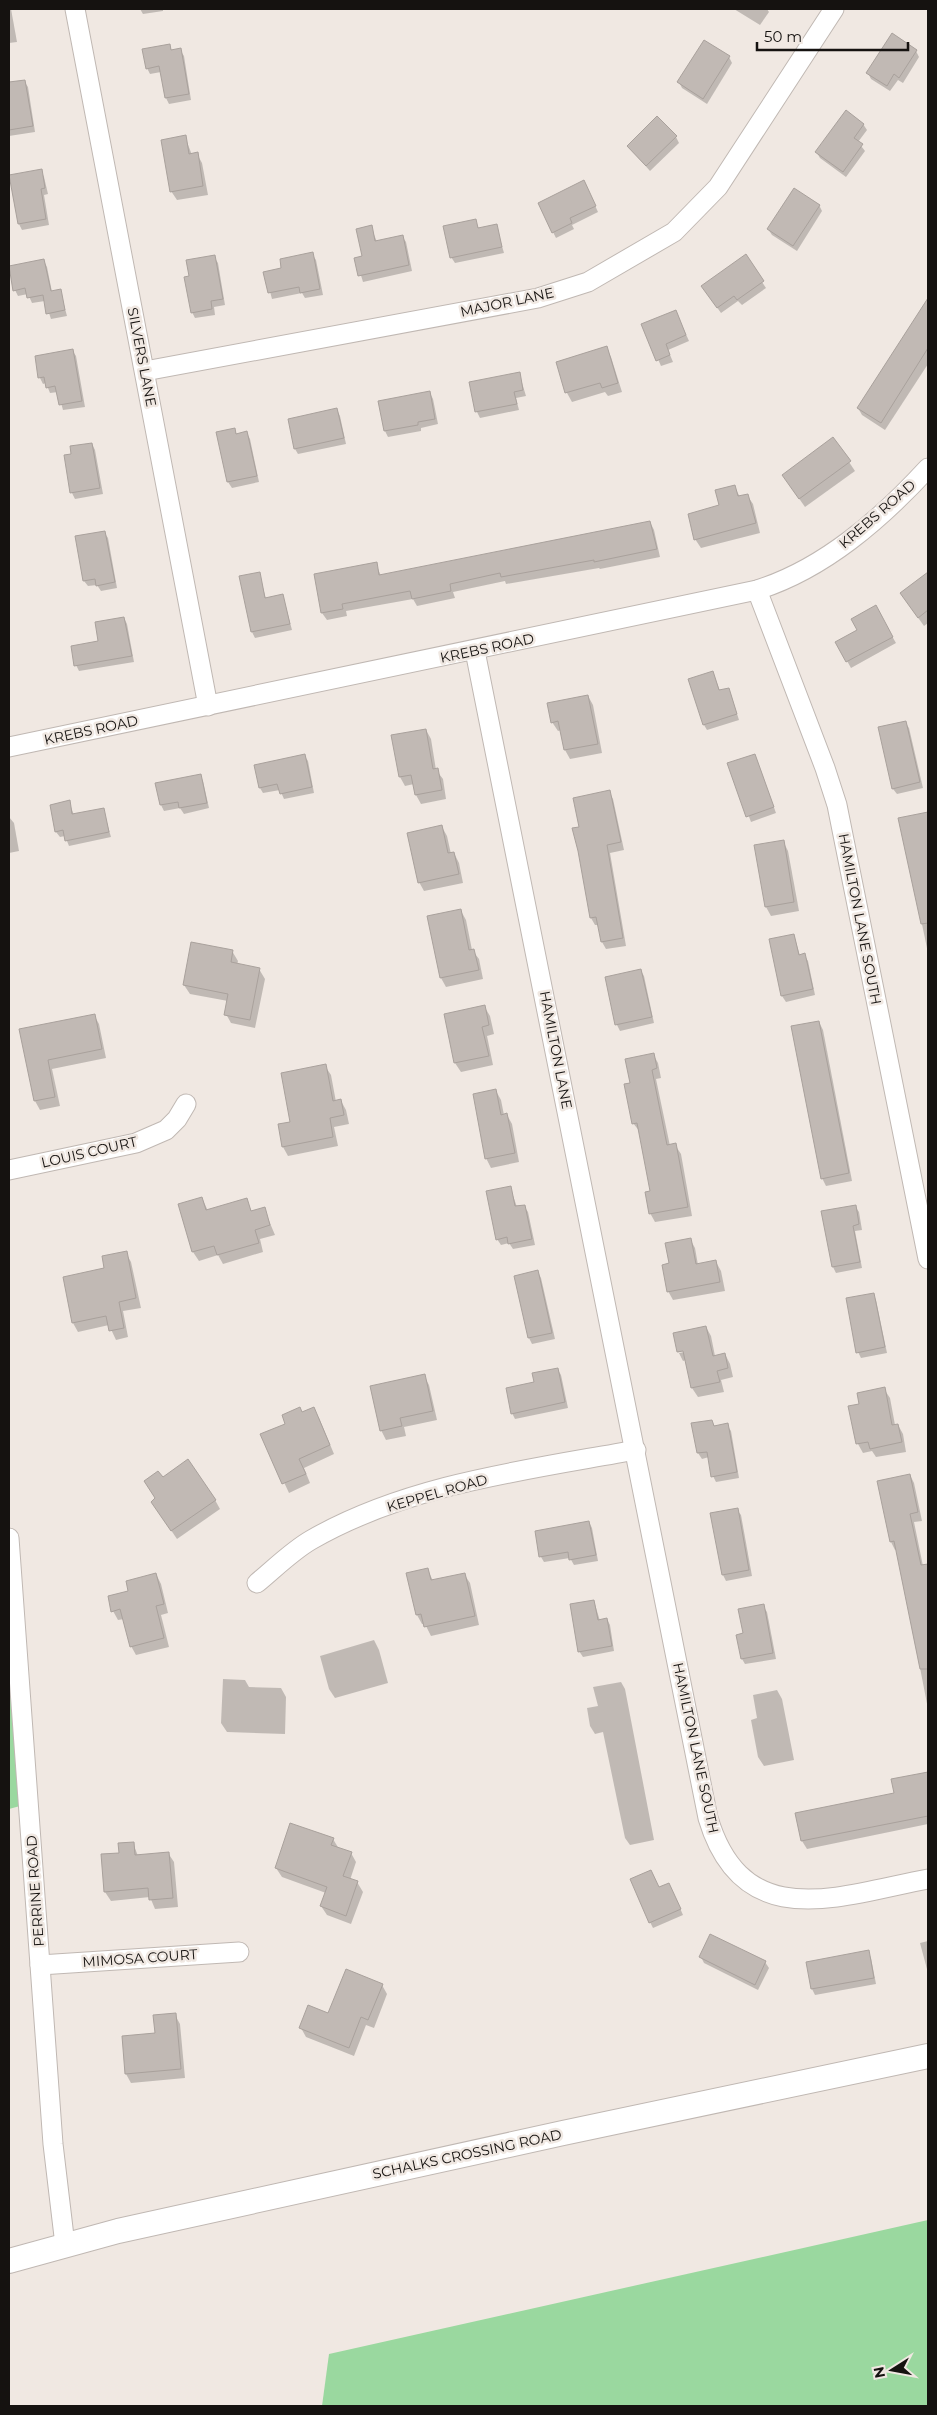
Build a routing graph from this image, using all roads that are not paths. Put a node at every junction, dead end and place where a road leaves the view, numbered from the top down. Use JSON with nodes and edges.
{"nodes":[{"id":1,"x":75,"y":9,"type":"edge"},
{"id":2,"x":834,"y":9,"type":"edge"},
{"id":3,"x":145,"y":372,"type":"junction"},
{"id":4,"x":928,"y":468,"type":"edge"},
{"id":5,"x":757,"y":590,"type":"junction"},
{"id":6,"x":476,"y":651,"type":"junction"},
{"id":7,"x":208,"y":706,"type":"junction"},
{"id":8,"x":9,"y":747,"type":"edge"},
{"id":9,"x":186,"y":1104,"type":"dead end"},
{"id":10,"x":9,"y":1170,"type":"edge"},
{"id":11,"x":928,"y":1259,"type":"edge"},
{"id":12,"x":636,"y":1450,"type":"junction"},
{"id":13,"x":9,"y":1538,"type":"edge"},
{"id":14,"x":257,"y":1583,"type":"dead end"},
{"id":15,"x":928,"y":1879,"type":"edge"},
{"id":16,"x":239,"y":1952,"type":"dead end"},
{"id":17,"x":40,"y":1965,"type":"junction"},
{"id":18,"x":928,"y":2056,"type":"edge"},
{"id":19,"x":65,"y":2244,"type":"junction"},
{"id":20,"x":9,"y":2261,"type":"edge"}],
"edges":[{"from":1,"to":3,"type":"street","name":"SILVERS LANE"},
{"from":2,"to":3,"type":"street","name":"MAJOR LANE"},
{"from":3,"to":7,"type":"street","name":"SILVERS LANE"},
{"from":4,"to":5,"type":"street","name":"KREBS ROAD"},
{"from":5,"to":6,"type":"street","name":"KREBS ROAD"},
{"from":5,"to":11,"type":"street","name":"HAMILTON LANE SOUTH"},
{"from":6,"to":7,"type":"street","name":"KREBS ROAD"},
{"from":6,"to":12,"type":"street","name":"HAMILTON LANE"},
{"from":7,"to":8,"type":"street","name":"KREBS ROAD"},
{"from":9,"to":10,"type":"street","name":"LOUIS COURT"},
{"from":12,"to":14,"type":"street","name":"KEPPEL ROAD"},
{"from":12,"to":15,"type":"street","name":"HAMILTON LANE SOUTH"},
{"from":13,"to":17,"type":"street","name":"PERRINE ROAD"},
{"from":16,"to":17,"type":"street","name":"MIMOSA COURT"},
{"from":17,"to":19,"type":"street","name":"PERRINE ROAD"},
{"from":18,"to":19,"type":"street","name":"SCHALKS CROSSING ROAD"},
{"from":19,"to":20,"type":"street","name":"SCHALKS CROSSING ROAD"}]}
